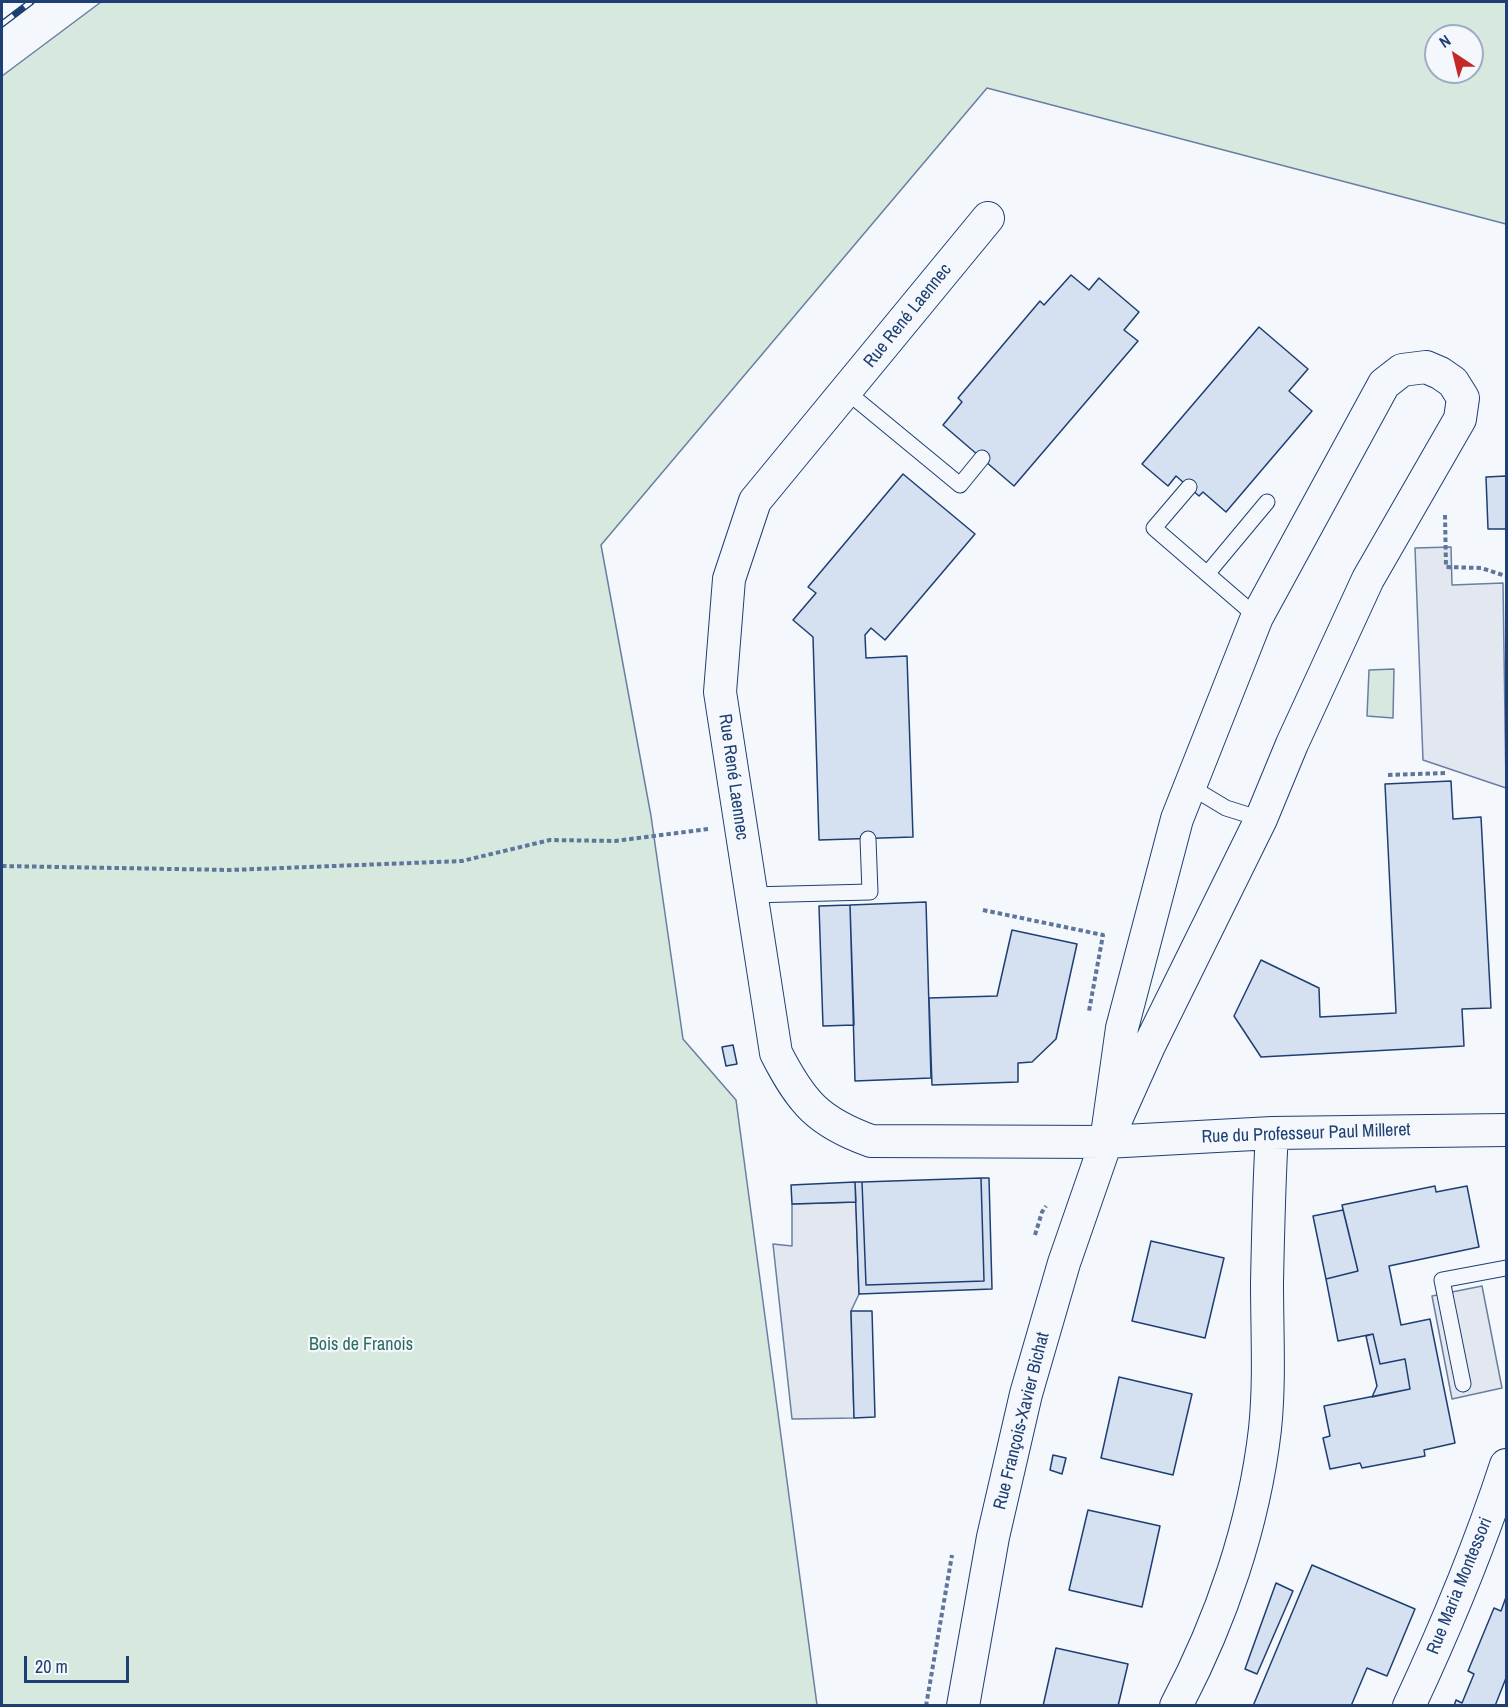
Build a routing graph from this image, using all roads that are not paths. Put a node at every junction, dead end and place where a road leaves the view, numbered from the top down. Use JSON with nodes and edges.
{"nodes":[{"id":1,"x":988,"y":218,"type":"dead end"},
{"id":2,"x":846,"y":391,"type":"junction"},
{"id":3,"x":982,"y":458,"type":"dead end"},
{"id":4,"x":1189,"y":488,"type":"dead end"},
{"id":5,"x":1267,"y":502,"type":"dead end"},
{"id":6,"x":1207,"y":574,"type":"junction"},
{"id":7,"x":1257,"y":617,"type":"junction"},
{"id":8,"x":1191,"y":787,"type":"junction"},
{"id":9,"x":1261,"y":819,"type":"junction"},
{"id":10,"x":868,"y":839,"type":"dead end"},
{"id":11,"x":750,"y":895,"type":"junction"},
{"id":12,"x":1506,"y":1130,"type":"edge"},
{"id":13,"x":1272,"y":1133,"type":"junction"},
{"id":14,"x":1106,"y":1142,"type":"junction"},
{"id":15,"x":1506,"y":1268,"type":"edge"},
{"id":16,"x":1463,"y":1384,"type":"dead end"},
{"id":17,"x":1506,"y":1465,"type":"edge"},
{"id":18,"x":963,"y":1706,"type":"edge"},
{"id":19,"x":1176,"y":1706,"type":"edge"},
{"id":20,"x":1409,"y":1706,"type":"edge"}],
"edges":[{"from":1,"to":2,"type":"street","name":"Rue René Laennec"},
{"from":2,"to":3,"type":"lane"},
{"from":2,"to":11,"type":"street","name":"Rue René Laennec"},
{"from":4,"to":6,"type":"lane"},
{"from":5,"to":6,"type":"lane"},
{"from":6,"to":7,"type":"lane"},
{"from":7,"to":8,"type":"street"},
{"from":7,"to":9,"type":"street"},
{"from":8,"to":9,"type":"lane"},
{"from":8,"to":14,"type":"street"},
{"from":9,"to":14,"type":"street"},
{"from":10,"to":11,"type":"lane"},
{"from":11,"to":14,"type":"street","name":"Rue René Laennec"},
{"from":12,"to":13,"type":"street","name":"Rue du Professeur Paul Milleret"},
{"from":13,"to":14,"type":"street","name":"Rue du Professeur Paul Milleret"},
{"from":13,"to":19,"type":"street"},
{"from":14,"to":18,"type":"street","name":"Rue François-Xavier Bichat"},
{"from":15,"to":16,"type":"lane"},
{"from":17,"to":20,"type":"street","name":"Rue Maria Montessori"}]}
